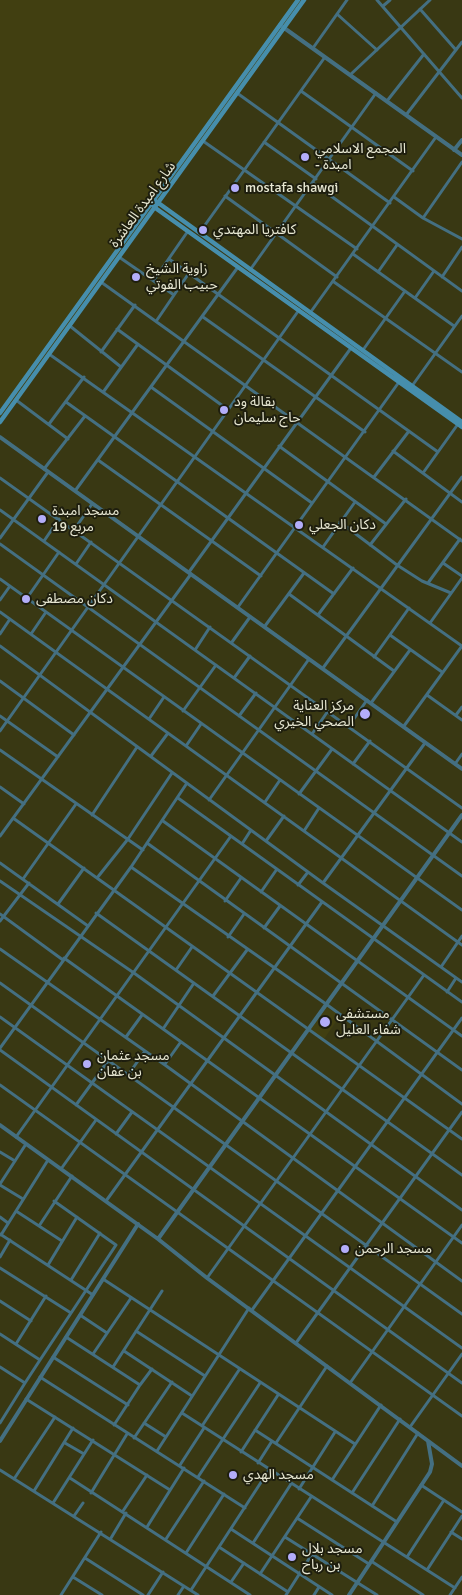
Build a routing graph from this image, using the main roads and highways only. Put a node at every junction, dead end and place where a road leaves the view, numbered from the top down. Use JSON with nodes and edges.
{"nodes":[{"id":1,"x":298,"y":0,"type":"edge"},
{"id":2,"x":304,"y":0,"type":"edge"},
{"id":3,"x":283,"y":26,"type":"junction"},
{"id":4,"x":155,"y":204,"type":"junction"},
{"id":5,"x":263,"y":282,"type":"junction"},
{"id":6,"x":309,"y":315,"type":"junction"},
{"id":7,"x":401,"y":380,"type":"junction"},
{"id":8,"x":0,"y":413,"type":"edge"},
{"id":9,"x":0,"y":422,"type":"edge"},
{"id":10,"x":461,"y":424,"type":"edge"}],
"edges":[{"from":1,"to":3,"type":"main road","name":"شارع امبدة العاشرة"},
{"from":2,"to":3,"type":"main road","name":"شارع امبدة العاشرة"},
{"from":3,"to":4,"type":"main road","name":"شارع امبدة العاشرة"},
{"from":3,"to":4,"type":"main road","name":"شارع امبدة العاشرة"},
{"from":4,"to":5,"type":"main road"},
{"from":4,"to":5,"type":"main road"},
{"from":4,"to":8,"type":"main road","name":"شارع امبدة العاشرة"},
{"from":4,"to":9,"type":"main road","name":"شارع امبدة العاشرة"},
{"from":5,"to":6,"type":"main road"},
{"from":5,"to":6,"type":"main road"},
{"from":6,"to":7,"type":"main road"},
{"from":6,"to":7,"type":"main road"},
{"from":7,"to":10,"type":"main road"},
{"from":7,"to":10,"type":"main road"}]}
